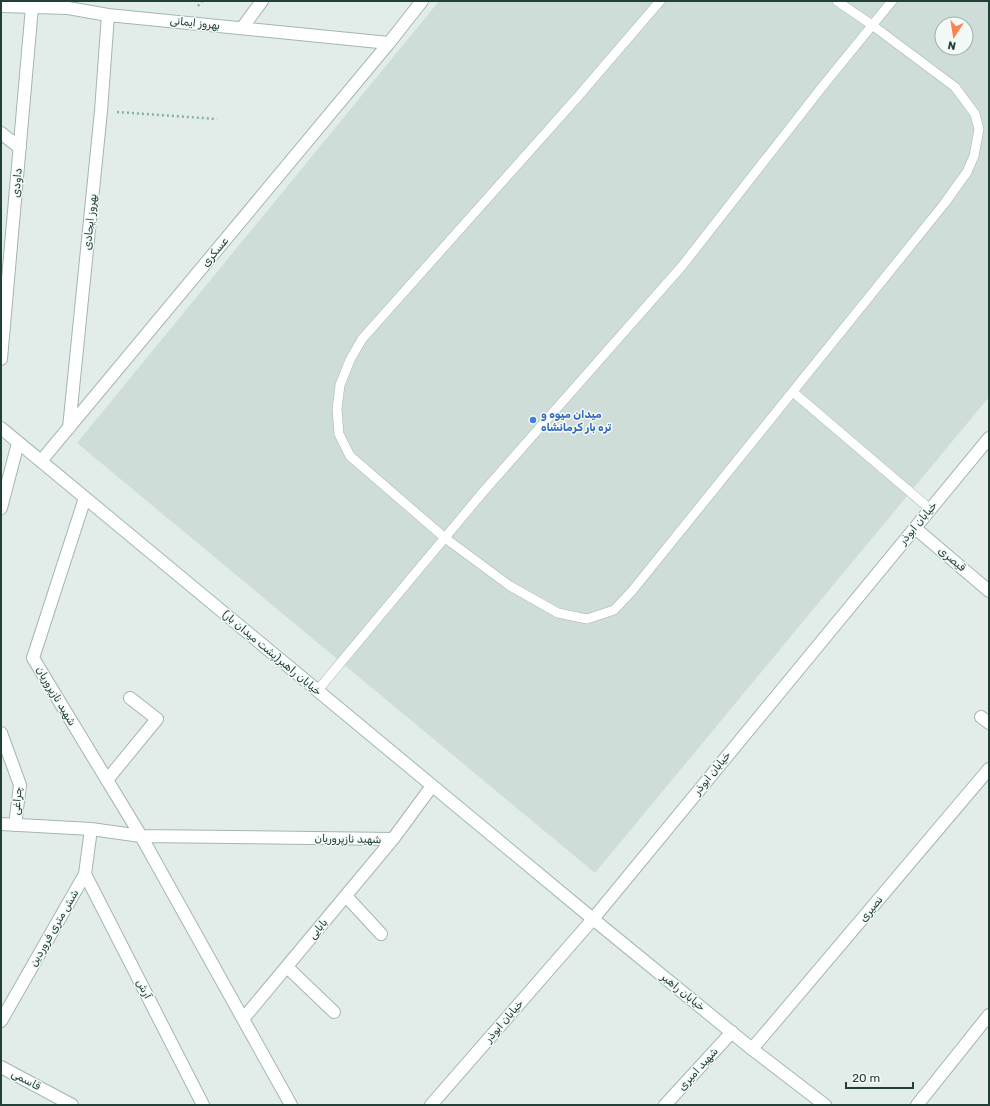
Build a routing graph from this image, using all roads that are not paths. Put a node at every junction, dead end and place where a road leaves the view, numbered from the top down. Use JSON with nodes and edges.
{"nodes":[{"id":1,"x":75,"y":1,"type":"edge"},
{"id":2,"x":262,"y":1,"type":"edge"},
{"id":3,"x":422,"y":1,"type":"edge"},
{"id":4,"x":660,"y":1,"type":"edge"},
{"id":5,"x":837,"y":1,"type":"edge"},
{"id":6,"x":892,"y":1,"type":"edge"},
{"id":7,"x":1,"y":6,"type":"edge"},
{"id":8,"x":32,"y":7,"type":"junction"},
{"id":9,"x":86,"y":11,"type":"junction"},
{"id":10,"x":108,"y":15,"type":"junction"},
{"id":11,"x":872,"y":25,"type":"junction"},
{"id":12,"x":242,"y":28,"type":"junction"},
{"id":13,"x":389,"y":43,"type":"junction"},
{"id":14,"x":1,"y":133,"type":"edge"},
{"id":15,"x":20,"y":148,"type":"junction"},
{"id":16,"x":1,"y":359,"type":"edge"},
{"id":17,"x":792,"y":392,"type":"junction"},
{"id":18,"x":1,"y":428,"type":"edge"},
{"id":19,"x":69,"y":428,"type":"junction"},
{"id":20,"x":989,"y":438,"type":"edge"},
{"id":21,"x":18,"y":443,"type":"junction"},
{"id":22,"x":41,"y":461,"type":"junction"},
{"id":23,"x":85,"y":498,"type":"junction"},
{"id":24,"x":1,"y":508,"type":"edge"},
{"id":25,"x":930,"y":509,"type":"junction"},
{"id":26,"x":915,"y":528,"type":"junction"},
{"id":27,"x":445,"y":538,"type":"junction"},
{"id":28,"x":989,"y":591,"type":"edge"},
{"id":29,"x":317,"y":691,"type":"junction"},
{"id":30,"x":130,"y":698,"type":"dead end"},
{"id":31,"x":1,"y":733,"type":"edge"},
{"id":32,"x":989,"y":769,"type":"edge"},
{"id":33,"x":107,"y":780,"type":"junction"},
{"id":34,"x":432,"y":786,"type":"junction"},
{"id":35,"x":1,"y":824,"type":"edge"},
{"id":36,"x":15,"y":825,"type":"junction"},
{"id":37,"x":91,"y":829,"type":"junction"},
{"id":38,"x":141,"y":836,"type":"junction"},
{"id":39,"x":393,"y":839,"type":"junction"},
{"id":40,"x":84,"y":874,"type":"junction"},
{"id":41,"x":542,"y":877,"type":"joint"},
{"id":42,"x":346,"y":896,"type":"junction"},
{"id":43,"x":593,"y":919,"type":"junction"},
{"id":44,"x":381,"y":934,"type":"dead end"},
{"id":45,"x":287,"y":967,"type":"junction"},
{"id":46,"x":334,"y":1012,"type":"dead end"},
{"id":47,"x":989,"y":1015,"type":"edge"},
{"id":48,"x":243,"y":1019,"type":"junction"},
{"id":49,"x":1,"y":1021,"type":"edge"},
{"id":50,"x":732,"y":1032,"type":"junction"},
{"id":51,"x":752,"y":1049,"type":"junction"},
{"id":52,"x":1,"y":1067,"type":"edge"},
{"id":53,"x":72,"y":1105,"type":"edge"},
{"id":54,"x":203,"y":1105,"type":"edge"},
{"id":55,"x":290,"y":1105,"type":"edge"},
{"id":56,"x":431,"y":1105,"type":"edge"},
{"id":57,"x":665,"y":1105,"type":"edge"},
{"id":58,"x":825,"y":1105,"type":"edge"},
{"id":59,"x":917,"y":1105,"type":"edge"}],
"edges":[{"from":1,"to":9,"type":"street"},
{"from":2,"to":12,"type":"street"},
{"from":3,"to":13,"type":"street","name":"عسکری"},
{"from":4,"to":27,"type":"lane"},
{"from":5,"to":11,"type":"lane"},
{"from":6,"to":11,"type":"lane"},
{"from":7,"to":8,"type":"street","name":"بهروز ایمانی"},
{"from":8,"to":9,"type":"street","name":"بهروز ایمانی"},
{"from":8,"to":15,"type":"street","name":"داودی"},
{"from":9,"to":10,"type":"street","name":"بهروز ایمانی"},
{"from":10,"to":12,"type":"street","name":"بهروز ایمانی"},
{"from":10,"to":19,"type":"street","name":"بهروز ایجادی"},
{"from":11,"to":17,"type":"lane"},
{"from":11,"to":27,"type":"lane"},
{"from":12,"to":13,"type":"street","name":"بهروز ایمانی"},
{"from":13,"to":19,"type":"street","name":"عسکری"},
{"from":14,"to":15,"type":"street"},
{"from":15,"to":16,"type":"street","name":"داودی"},
{"from":17,"to":25,"type":"lane"},
{"from":17,"to":27,"type":"lane"},
{"from":18,"to":21,"type":"street","name":"خیابان راهبر(پشت میدان بار)"},
{"from":19,"to":22,"type":"street","name":"عسکری"},
{"from":20,"to":25,"type":"street","name":"خیابان ابوذر"},
{"from":21,"to":22,"type":"street","name":"خیابان راهبر(پشت میدان بار)"},
{"from":21,"to":24,"type":"street"},
{"from":22,"to":23,"type":"street","name":"خیابان راهبر(پشت میدان بار)"},
{"from":23,"to":29,"type":"street","name":"خیابان راهبر(پشت میدان بار)"},
{"from":23,"to":33,"type":"street","name":"شهید نازپروریان"},
{"from":25,"to":26,"type":"street","name":"خیابان ابوذر"},
{"from":26,"to":28,"type":"street","name":"قیصری"},
{"from":26,"to":43,"type":"street","name":"خیابان ابوذر"},
{"from":27,"to":29,"type":"lane"},
{"from":29,"to":34,"type":"street","name":"خیابان راهبر(پشت میدان بار)"},
{"from":30,"to":33,"type":"street"},
{"from":31,"to":36,"type":"street","name":"چراغی"},
{"from":32,"to":51,"type":"street","name":"نصیری"},
{"from":33,"to":38,"type":"street","name":"شهید نازپروریان"},
{"from":34,"to":39,"type":"street","name":"شهید نازپروریان"},
{"from":34,"to":41,"type":"street","name":"خیابان راهبر(پشت میدان بار)"},
{"from":35,"to":36,"type":"street","name":"شهید نازپروریان"},
{"from":36,"to":37,"type":"street","name":"شهید نازپروریان"},
{"from":37,"to":38,"type":"street","name":"شهید نازپروریان"},
{"from":37,"to":40,"type":"street","name":"شش متری فروردین"},
{"from":38,"to":39,"type":"street","name":"شهید نازپروریان"},
{"from":38,"to":48,"type":"street","name":"شهید نازپروریان"},
{"from":39,"to":42,"type":"street","name":"بابایی"},
{"from":40,"to":49,"type":"street","name":"شش متری فروردین"},
{"from":40,"to":54,"type":"street","name":"آرش"},
{"from":41,"to":43,"type":"street","name":"خیابان راهبر"},
{"from":42,"to":44,"type":"street"},
{"from":42,"to":45,"type":"street","name":"بابایی"},
{"from":43,"to":50,"type":"street","name":"خیابان راهبر"},
{"from":43,"to":56,"type":"street","name":"خیابان ابوذر"},
{"from":45,"to":46,"type":"street"},
{"from":45,"to":48,"type":"street","name":"بابایی"},
{"from":47,"to":59,"type":"street"},
{"from":48,"to":55,"type":"street","name":"شهید نازپروریان"},
{"from":50,"to":51,"type":"street","name":"خیابان راهبر"},
{"from":50,"to":57,"type":"street","name":"شهید امیری"},
{"from":51,"to":58,"type":"street","name":"خیابان راهبر"},
{"from":52,"to":53,"type":"street","name":"قاسمی"}]}
